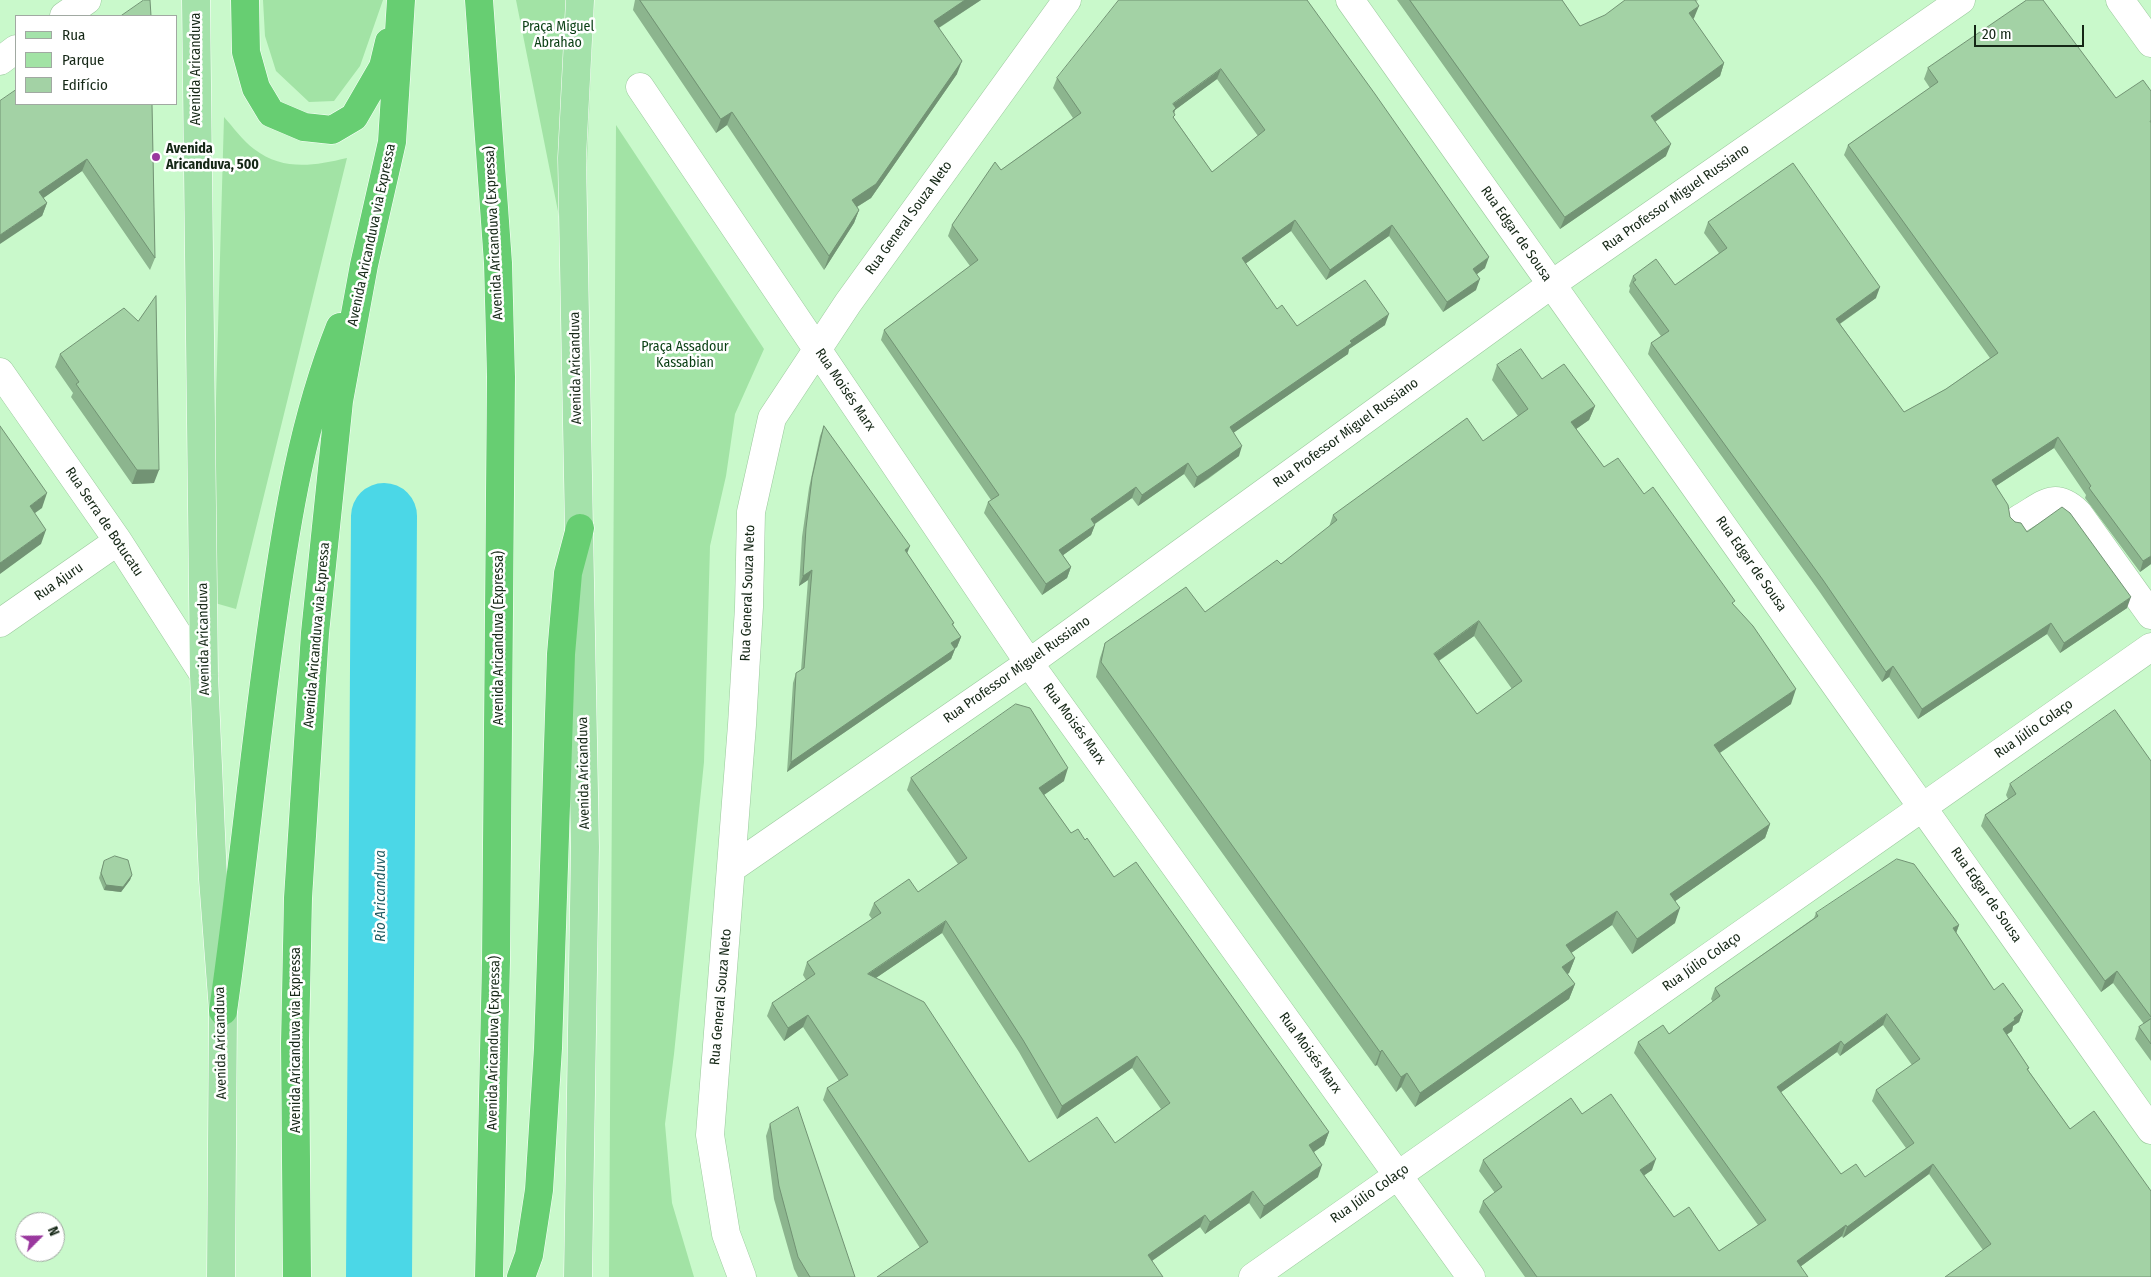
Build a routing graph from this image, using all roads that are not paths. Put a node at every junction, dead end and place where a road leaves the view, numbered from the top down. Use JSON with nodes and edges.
{"nodes":[{"id":1,"x":87,"y":0,"type":"edge"},
{"id":2,"x":196,"y":0,"type":"edge"},
{"id":3,"x":245,"y":0,"type":"edge"},
{"id":4,"x":400,"y":0,"type":"edge"},
{"id":5,"x":479,"y":0,"type":"edge"},
{"id":6,"x":580,"y":0,"type":"edge"},
{"id":7,"x":1067,"y":0,"type":"edge"},
{"id":8,"x":1350,"y":0,"type":"edge"},
{"id":9,"x":1961,"y":0,"type":"edge"},
{"id":10,"x":2120,"y":0,"type":"edge"},
{"id":11,"x":65,"y":15,"type":"edge"},
{"id":12,"x":2151,"y":43,"type":"edge"},
{"id":13,"x":15,"y":50,"type":"edge"},
{"id":14,"x":0,"y":61,"type":"edge"},
{"id":15,"x":640,"y":87,"type":"dead end"},
{"id":16,"x":364,"y":265,"type":"junction"},
{"id":17,"x":1552,"y":284,"type":"junction"},
{"id":18,"x":817,"y":347,"type":"junction"},
{"id":19,"x":0,"y":372,"type":"edge"},
{"id":20,"x":2019,"y":519,"type":"dead end"},
{"id":21,"x":580,"y":528,"type":"junction"},
{"id":22,"x":118,"y":541,"type":"junction"},
{"id":23,"x":2151,"y":615,"type":"edge"},
{"id":24,"x":0,"y":623,"type":"edge"},
{"id":25,"x":2151,"y":646,"type":"edge"},
{"id":26,"x":1029,"y":663,"type":"junction"},
{"id":27,"x":204,"y":675,"type":"junction"},
{"id":28,"x":1923,"y":806,"type":"junction"},
{"id":29,"x":732,"y":868,"type":"junction"},
{"id":30,"x":223,"y":1011,"type":"junction"},
{"id":31,"x":2151,"y":1130,"type":"edge"},
{"id":32,"x":1398,"y":1175,"type":"junction"},
{"id":33,"x":221,"y":1277,"type":"edge"},
{"id":34,"x":297,"y":1277,"type":"edge"},
{"id":35,"x":489,"y":1277,"type":"edge"},
{"id":36,"x":520,"y":1277,"type":"edge"},
{"id":37,"x":578,"y":1277,"type":"edge"},
{"id":38,"x":742,"y":1277,"type":"edge"},
{"id":39,"x":1253,"y":1277,"type":"edge"},
{"id":40,"x":1472,"y":1277,"type":"edge"}],
"edges":[{"from":1,"to":11,"type":"street"},
{"from":2,"to":27,"type":"main road","name":"Avenida Aricanduva"},
{"from":3,"to":4,"type":"highway"},
{"from":4,"to":16,"type":"highway","name":"Avenida Aricanduva via Expressa"},
{"from":5,"to":35,"type":"highway","name":"Avenida Aricanduva (Expressa)"},
{"from":6,"to":21,"type":"main road","name":"Avenida Aricanduva"},
{"from":7,"to":18,"type":"street","name":"Rua General Souza Neto"},
{"from":8,"to":17,"type":"street","name":"Rua Edgar de Sousa"},
{"from":9,"to":17,"type":"street","name":"Rua Professor Miguel Russiano"},
{"from":10,"to":12,"type":"street"},
{"from":13,"to":14,"type":"street"},
{"from":15,"to":18,"type":"street","name":"Rua Moisés Marx"},
{"from":16,"to":30,"type":"highway"},
{"from":16,"to":34,"type":"highway","name":"Avenida Aricanduva via Expressa"},
{"from":17,"to":26,"type":"street","name":"Rua Professor Miguel Russiano"},
{"from":17,"to":28,"type":"street","name":"Rua Edgar de Sousa"},
{"from":18,"to":26,"type":"street","name":"Rua Moisés Marx"},
{"from":18,"to":29,"type":"street","name":"Rua General Souza Neto"},
{"from":19,"to":22,"type":"street","name":"Rua Serra de Botucatu"},
{"from":20,"to":23,"type":"street"},
{"from":21,"to":36,"type":"highway"},
{"from":21,"to":37,"type":"main road","name":"Avenida Aricanduva"},
{"from":22,"to":24,"type":"street","name":"Rua Ajuru"},
{"from":22,"to":27,"type":"street","name":"Rua Serra de Botucatu"},
{"from":25,"to":28,"type":"street","name":"Rua Júlio Colaço"},
{"from":26,"to":29,"type":"street","name":"Rua Professor Miguel Russiano"},
{"from":26,"to":32,"type":"street","name":"Rua Moisés Marx"},
{"from":27,"to":30,"type":"main road","name":"Avenida Aricanduva"},
{"from":28,"to":31,"type":"street","name":"Rua Edgar de Sousa"},
{"from":28,"to":32,"type":"street","name":"Rua Júlio Colaço"},
{"from":29,"to":38,"type":"street","name":"Rua General Souza Neto"},
{"from":30,"to":33,"type":"main road","name":"Avenida Aricanduva"},
{"from":32,"to":39,"type":"street","name":"Rua Júlio Colaço"},
{"from":32,"to":40,"type":"street","name":"Rua Moisés Marx"}]}
